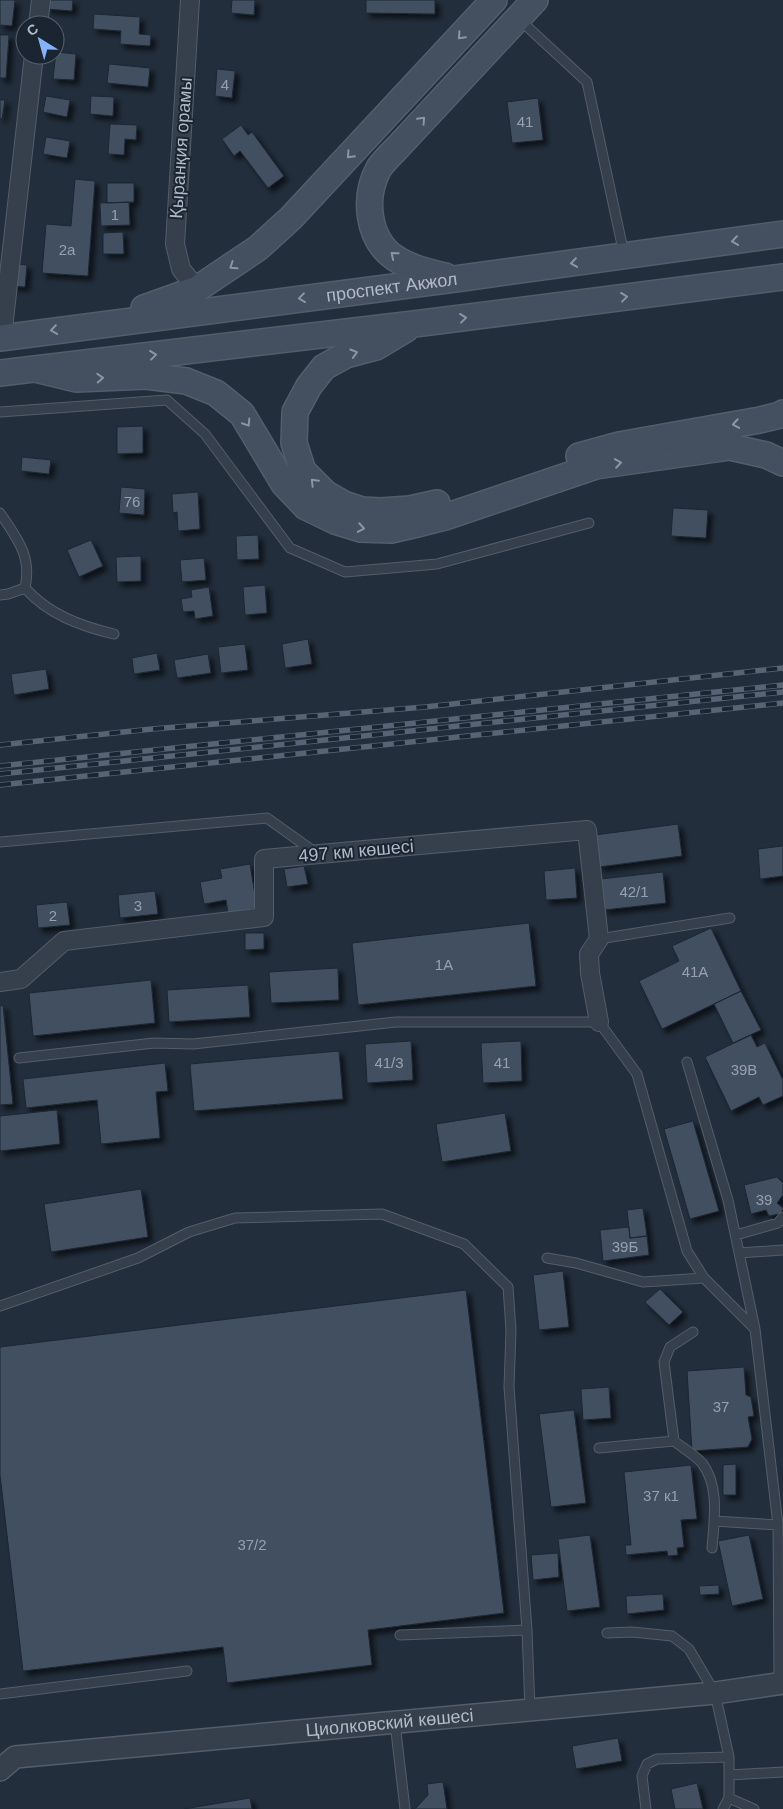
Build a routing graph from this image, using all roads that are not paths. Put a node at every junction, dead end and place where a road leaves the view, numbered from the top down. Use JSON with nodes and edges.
{"nodes":[{"id":1,"x":41,"y":0,"type":"edge"},
{"id":2,"x":190,"y":0,"type":"edge"},
{"id":3,"x":494,"y":0,"type":"edge"},
{"id":4,"x":526,"y":9,"type":"edge"},
{"id":5,"x":39,"y":15,"type":"edge"},
{"id":6,"x":33,"y":65,"type":"edge"},
{"id":7,"x":783,"y":234,"type":"edge"},
{"id":8,"x":625,"y":256,"type":"junction"},
{"id":9,"x":783,"y":276,"type":"edge"},
{"id":10,"x":455,"y":279,"type":"junction"},
{"id":11,"x":197,"y":290,"type":"junction"},
{"id":12,"x":414,"y":324,"type":"junction"},
{"id":13,"x":89,"y":325,"type":"junction"},
{"id":14,"x":1,"y":338,"type":"edge"},
{"id":15,"x":35,"y":369,"type":"junction"},
{"id":16,"x":0,"y":373,"type":"edge"},
{"id":17,"x":0,"y":412,"type":"edge"},
{"id":18,"x":783,"y":413,"type":"edge"},
{"id":19,"x":783,"y":463,"type":"edge"},
{"id":20,"x":0,"y":513,"type":"edge"},
{"id":21,"x":589,"y":523,"type":"dead end"},
{"id":22,"x":25,"y":588,"type":"junction"},
{"id":23,"x":0,"y":595,"type":"edge"},
{"id":24,"x":114,"y":634,"type":"dead end"},
{"id":25,"x":0,"y":842,"type":"edge"},
{"id":26,"x":318,"y":854,"type":"junction"},
{"id":27,"x":730,"y":918,"type":"dead end"},
{"id":28,"x":599,"y":939,"type":"junction"},
{"id":29,"x":0,"y":982,"type":"edge"},
{"id":30,"x":600,"y":1022,"type":"junction"},
{"id":31,"x":19,"y":1058,"type":"dead end"},
{"id":32,"x":687,"y":1062,"type":"dead end"},
{"id":33,"x":783,"y":1217,"type":"edge"},
{"id":34,"x":736,"y":1235,"type":"junction"},
{"id":35,"x":783,"y":1250,"type":"edge"},
{"id":36,"x":739,"y":1253,"type":"junction"},
{"id":37,"x":548,"y":1258,"type":"dead end"},
{"id":38,"x":704,"y":1278,"type":"junction"},
{"id":39,"x":0,"y":1306,"type":"edge"},
{"id":40,"x":756,"y":1329,"type":"junction"},
{"id":41,"x":693,"y":1332,"type":"dead end"},
{"id":42,"x":674,"y":1441,"type":"junction"},
{"id":43,"x":599,"y":1448,"type":"dead end"},
{"id":44,"x":714,"y":1521,"type":"junction"},
{"id":45,"x":778,"y":1525,"type":"junction"},
{"id":46,"x":712,"y":1548,"type":"dead end"},
{"id":47,"x":527,"y":1630,"type":"junction"},
{"id":48,"x":607,"y":1633,"type":"dead end"},
{"id":49,"x":400,"y":1635,"type":"dead end"},
{"id":50,"x":187,"y":1671,"type":"dead end"},
{"id":51,"x":781,"y":1683,"type":"edge"},
{"id":52,"x":715,"y":1693,"type":"junction"},
{"id":53,"x":0,"y":1694,"type":"edge"},
{"id":54,"x":530,"y":1710,"type":"junction"},
{"id":55,"x":395,"y":1722,"type":"junction"},
{"id":56,"x":729,"y":1757,"type":"junction"},
{"id":57,"x":0,"y":1770,"type":"edge"},
{"id":58,"x":783,"y":1772,"type":"edge"},
{"id":59,"x":729,"y":1775,"type":"junction"},
{"id":60,"x":729,"y":1798,"type":"junction"},
{"id":61,"x":405,"y":1809,"type":"edge"},
{"id":62,"x":646,"y":1809,"type":"edge"},
{"id":63,"x":723,"y":1809,"type":"edge"},
{"id":64,"x":754,"y":1809,"type":"edge"}],
"edges":[{"from":1,"to":5,"type":"street"},
{"from":2,"to":11,"type":"street","name":"Қыранқия орамы"},
{"from":3,"to":11,"type":"main road","one_way":true},
{"from":4,"to":8,"type":"lane"},
{"from":10,"to":4,"type":"main road","one_way":true},
{"from":6,"to":14,"type":"street"},
{"from":7,"to":8,"type":"main road","name":"проспект Акжол","one_way":true},
{"from":8,"to":10,"type":"main road","name":"проспект Акжол","one_way":true},
{"from":12,"to":9,"type":"main road","one_way":true},
{"from":10,"to":13,"type":"main road","name":"проспект Акжол","one_way":true},
{"from":11,"to":13,"type":"main road"},
{"from":15,"to":12,"type":"main road","one_way":true},
{"from":18,"to":12,"type":"main road","one_way":true},
{"from":13,"to":14,"type":"main road","name":"проспект Акжол","one_way":true},
{"from":15,"to":16,"type":"main road"},
{"from":15,"to":19,"type":"main road","one_way":true},
{"from":17,"to":21,"type":"lane"},
{"from":20,"to":22,"type":"lane"},
{"from":22,"to":23,"type":"lane"},
{"from":22,"to":24,"type":"lane"},
{"from":25,"to":26,"type":"lane"},
{"from":26,"to":28,"type":"street","name":"497 км көшесі"},
{"from":26,"to":29,"type":"street","name":"497 км көшесі"},
{"from":27,"to":28,"type":"lane"},
{"from":28,"to":30,"type":"street","name":"497 км көшесі"},
{"from":30,"to":31,"type":"lane"},
{"from":30,"to":38,"type":"lane"},
{"from":32,"to":34,"type":"lane"},
{"from":33,"to":34,"type":"lane"},
{"from":34,"to":36,"type":"lane"},
{"from":35,"to":36,"type":"lane"},
{"from":36,"to":40,"type":"lane"},
{"from":37,"to":38,"type":"lane"},
{"from":38,"to":40,"type":"lane"},
{"from":39,"to":47,"type":"lane"},
{"from":40,"to":45,"type":"lane"},
{"from":41,"to":42,"type":"lane"},
{"from":42,"to":43,"type":"lane"},
{"from":42,"to":44,"type":"lane"},
{"from":44,"to":45,"type":"lane"},
{"from":44,"to":46,"type":"lane"},
{"from":45,"to":51,"type":"lane"},
{"from":47,"to":49,"type":"lane"},
{"from":47,"to":54,"type":"lane"},
{"from":48,"to":52,"type":"lane"},
{"from":50,"to":53,"type":"lane"},
{"from":51,"to":52,"type":"street","name":"Циолковский көшесі"},
{"from":52,"to":54,"type":"street","name":"Циолковский көшесі"},
{"from":52,"to":56,"type":"lane"},
{"from":54,"to":55,"type":"street","name":"Циолковский көшесі"},
{"from":55,"to":57,"type":"street","name":"Циолковский көшесі"},
{"from":55,"to":61,"type":"lane"},
{"from":56,"to":59,"type":"lane"},
{"from":56,"to":62,"type":"lane"},
{"from":58,"to":59,"type":"lane"},
{"from":59,"to":60,"type":"lane"},
{"from":60,"to":63,"type":"lane"},
{"from":60,"to":64,"type":"lane"}]}
